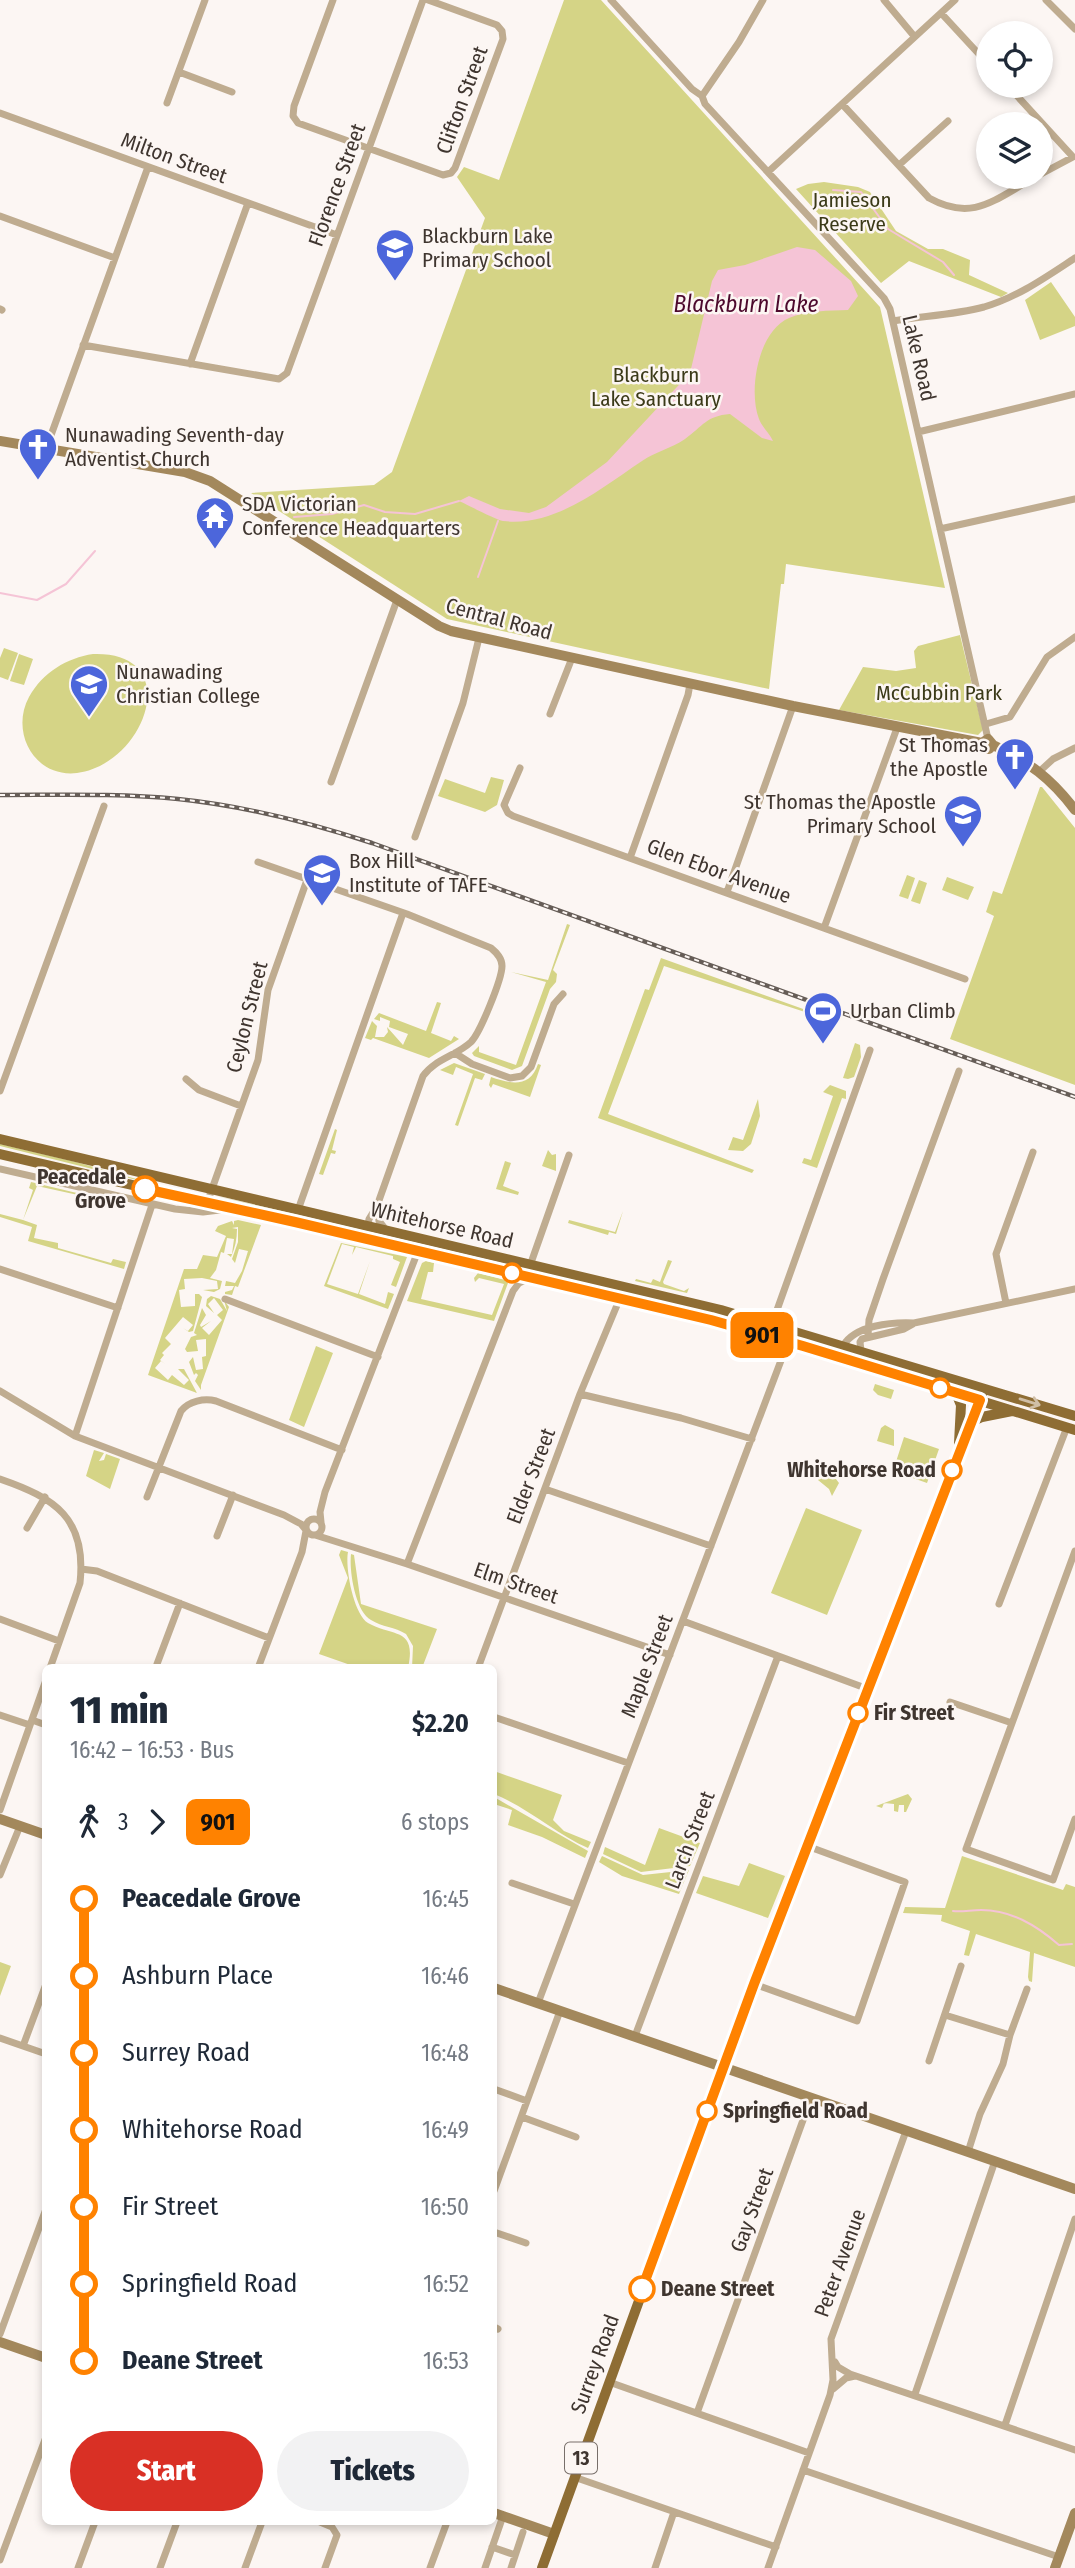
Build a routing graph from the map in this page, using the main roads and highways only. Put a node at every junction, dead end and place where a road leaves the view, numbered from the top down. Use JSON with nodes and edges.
{"nodes":[{"id":1,"x":0,"y":1139,"type":"edge"},
{"id":2,"x":0,"y":1154,"type":"edge"},
{"id":3,"x":170,"y":1180,"type":"junction"},
{"id":4,"x":176,"y":1196,"type":"junction"},
{"id":5,"x":805,"y":1340,"type":"junction"},
{"id":6,"x":843,"y":1346,"type":"junction"},
{"id":7,"x":849,"y":1360,"type":"junction"},
{"id":8,"x":984,"y":1389,"type":"junction"},
{"id":9,"x":956,"y":1393,"type":"junction"},
{"id":10,"x":980,"y":1400,"type":"junction"},
{"id":11,"x":1015,"y":1411,"type":"junction"},
{"id":12,"x":1075,"y":1416,"type":"edge"},
{"id":13,"x":971,"y":1422,"type":"junction"},
{"id":14,"x":1071,"y":1428,"type":"edge"},
{"id":15,"x":958,"y":1453,"type":"junction"},
{"id":16,"x":541,"y":2568,"type":"edge"}],
"edges":[{"from":1,"to":3,"type":"main road","name":"Whitehorse Road"},
{"from":2,"to":4,"type":"main road","name":"Whitehorse Road"},
{"from":3,"to":4,"type":"main road"},
{"from":3,"to":5,"type":"main road","name":"Whitehorse Road"},
{"from":4,"to":5,"type":"main road","name":"Whitehorse Road"},
{"from":5,"to":6,"type":"main road","name":"Whitehorse Road"},
{"from":5,"to":7,"type":"main road","name":"Whitehorse Road"},
{"from":6,"to":7,"type":"main road"},
{"from":6,"to":8,"type":"main road","name":"Whitehorse Road"},
{"from":7,"to":9,"type":"main road","name":"Whitehorse Road"},
{"from":8,"to":10,"type":"main road","name":"Surrey Road","number":"13"},
{"from":8,"to":12,"type":"main road","name":"Whitehorse Road","one_way":true},
{"from":9,"to":10,"type":"main road","name":"Whitehorse Road"},
{"from":9,"to":15,"type":"main road"},
{"from":10,"to":11,"type":"main road","name":"Whitehorse Road"},
{"from":10,"to":13,"type":"main road","name":"Surrey Road","number":"13"},
{"from":11,"to":13,"type":"main road"},
{"from":11,"to":14,"type":"main road","name":"Whitehorse Road"},
{"from":13,"to":15,"type":"main road","name":"Surrey Road","number":"13"},
{"from":15,"to":16,"type":"main road","name":"Surrey Road","number":"13"}]}
